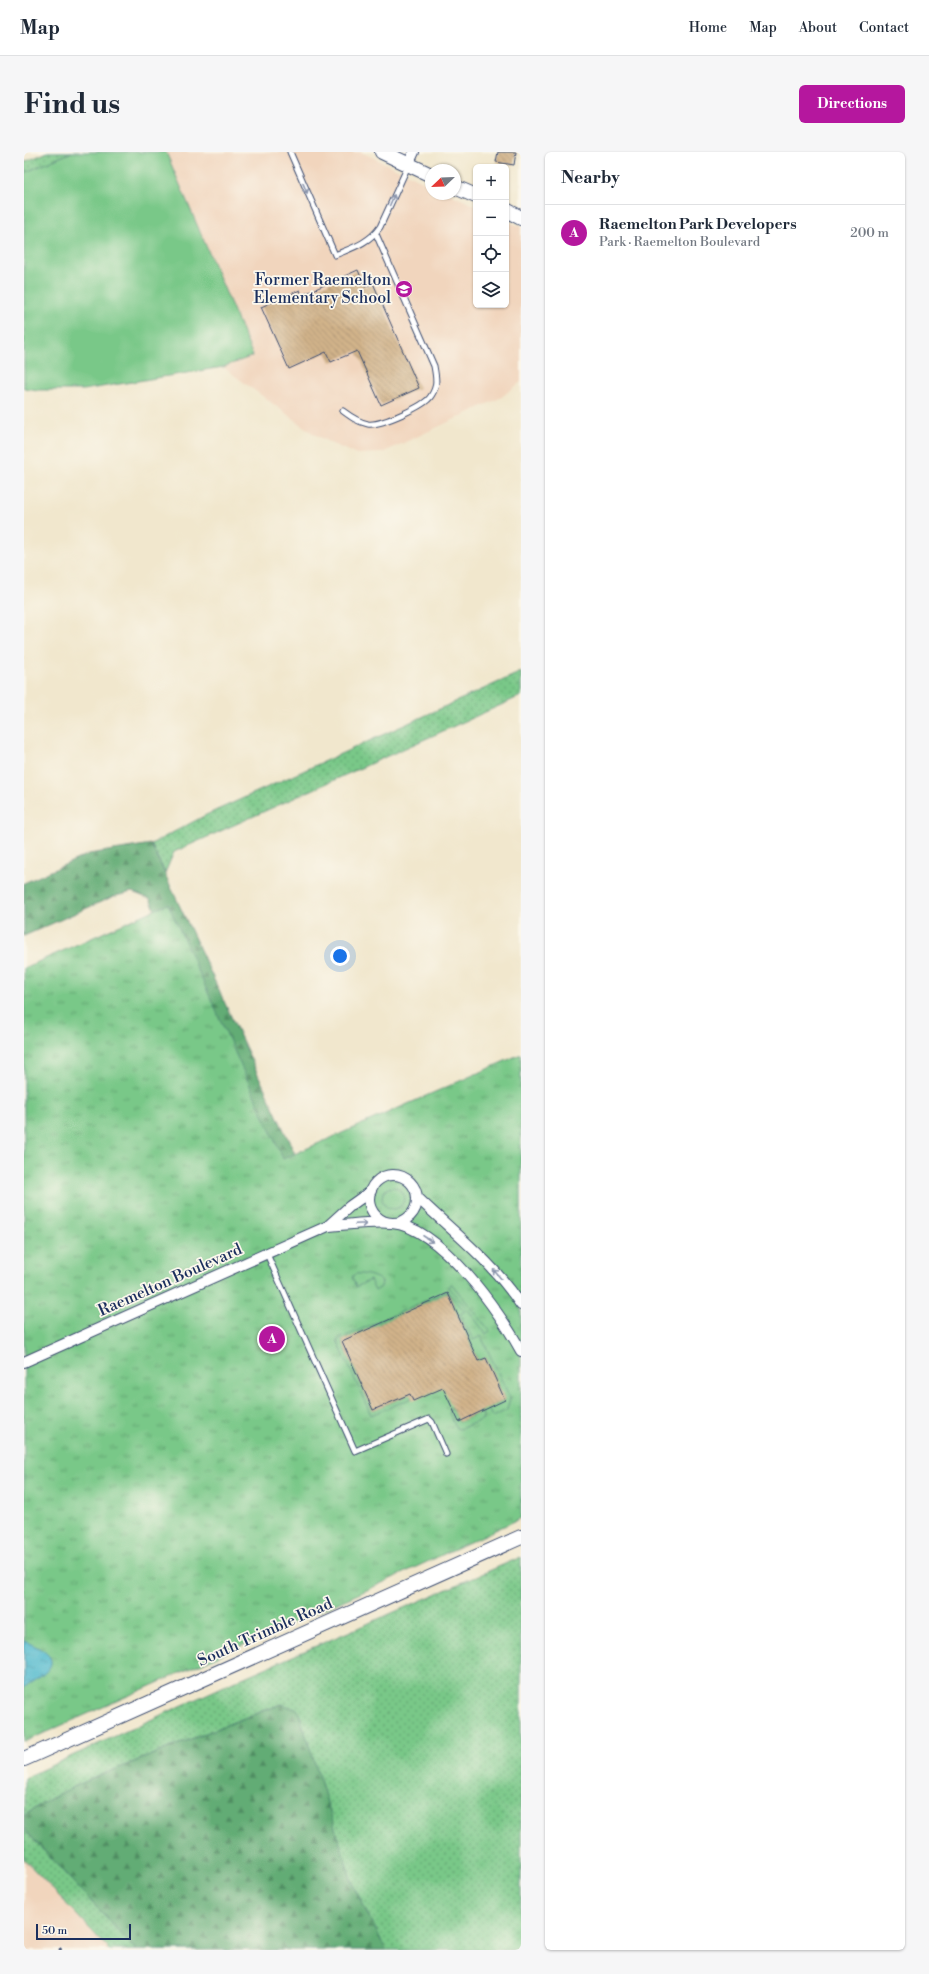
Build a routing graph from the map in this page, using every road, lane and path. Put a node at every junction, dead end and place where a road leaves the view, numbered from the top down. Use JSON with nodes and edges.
{"nodes":[{"id":1,"x":290,"y":152,"type":"edge"},
{"id":2,"x":382,"y":152,"type":"edge"},
{"id":3,"x":411,"y":158,"type":"edge"},
{"id":4,"x":425,"y":170,"type":"edge"},
{"id":5,"x":461,"y":190,"type":"edge"},
{"id":6,"x":473,"y":195,"type":"edge"},
{"id":7,"x":509,"y":212,"type":"edge"},
{"id":8,"x":521,"y":218,"type":"edge"},
{"id":9,"x":376,"y":234,"type":"junction"},
{"id":10,"x":343,"y":411,"type":"dead end"},
{"id":11,"x":371,"y":1191,"type":"junction"},
{"id":12,"x":417,"y":1197,"type":"junction"},
{"id":13,"x":393,"y":1223,"type":"junction"},
{"id":14,"x":328,"y":1226,"type":"junction"},
{"id":15,"x":267,"y":1254,"type":"junction"},
{"id":16,"x":521,"y":1305,"type":"edge"},
{"id":17,"x":521,"y":1351,"type":"edge"},
{"id":18,"x":24,"y":1362,"type":"edge"},
{"id":19,"x":446,"y":1454,"type":"dead end"},
{"id":20,"x":521,"y":1537,"type":"edge"},
{"id":21,"x":24,"y":1759,"type":"edge"},
{"id":22,"x":62,"y":1948,"type":"dead end"},
{"id":23,"x":59,"y":1950,"type":"edge"}],
"edges":[{"from":1,"to":9,"type":"lane","one_way":true},
{"from":2,"to":3,"type":"main road"},
{"from":3,"to":4,"type":"main road"},
{"from":9,"to":3,"type":"lane","one_way":true},
{"from":5,"to":6,"type":"main road"},
{"from":7,"to":8,"type":"main road"},
{"from":9,"to":10,"type":"lane"},
{"from":11,"to":12,"type":"street"},
{"from":11,"to":13,"type":"street"},
{"from":11,"to":14,"type":"street","name":"Raemelton Boulevard"},
{"from":12,"to":13,"type":"street"},
{"from":16,"to":12,"type":"street","one_way":true},
{"from":14,"to":13,"type":"street","name":"Raemelton Boulevard","one_way":true},
{"from":13,"to":17,"type":"street","name":"Raemelton Boulevard","one_way":true},
{"from":14,"to":15,"type":"street","name":"Raemelton Boulevard"},
{"from":15,"to":18,"type":"street","name":"Raemelton Boulevard"},
{"from":15,"to":19,"type":"lane"},
{"from":20,"to":21,"type":"main road","name":"South Trimble Road"},
{"from":22,"to":23,"type":"path"}]}
